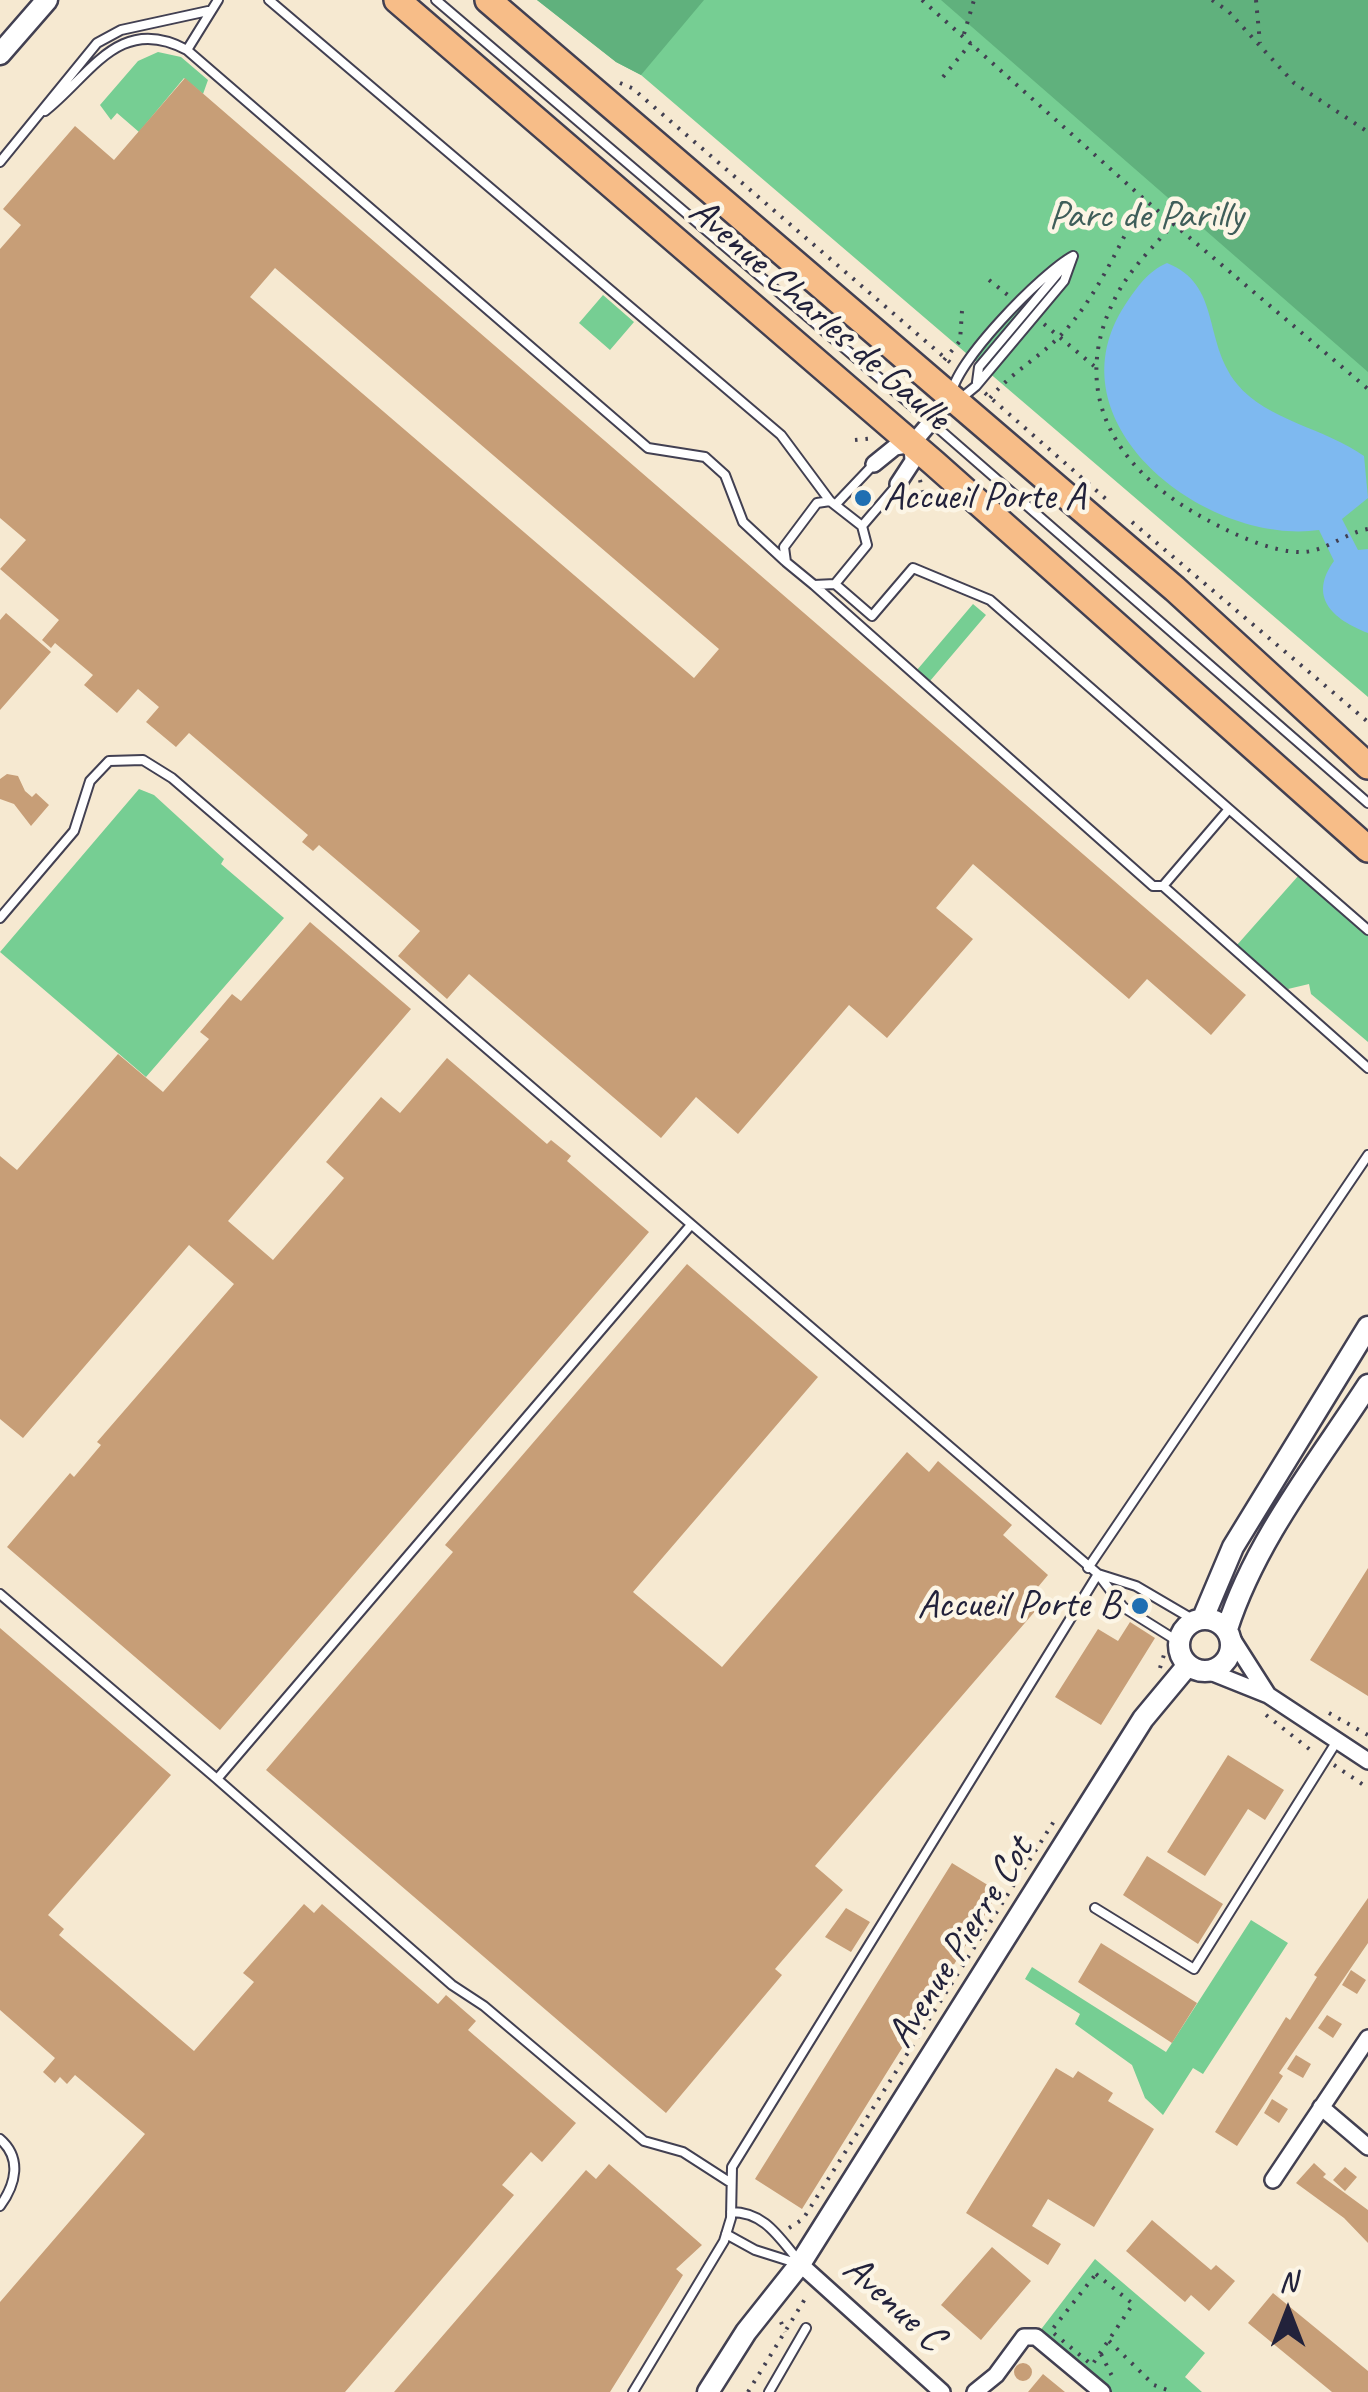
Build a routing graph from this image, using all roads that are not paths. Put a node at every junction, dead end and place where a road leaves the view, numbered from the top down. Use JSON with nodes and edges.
{"nodes":[{"id":1,"x":47,"y":0,"type":"edge"},
{"id":2,"x":218,"y":0,"type":"edge"},
{"id":3,"x":270,"y":0,"type":"edge"},
{"id":4,"x":397,"y":0,"type":"edge"},
{"id":5,"x":436,"y":0,"type":"edge"},
{"id":6,"x":488,"y":0,"type":"edge"},
{"id":7,"x":208,"y":11,"type":"junction"},
{"id":8,"x":187,"y":50,"type":"junction"},
{"id":9,"x":0,"y":54,"type":"edge"},
{"id":10,"x":41,"y":114,"type":"junction"},
{"id":11,"x":0,"y":162,"type":"edge"},
{"id":12,"x":1073,"y":256,"type":"junction"},
{"id":13,"x":979,"y":366,"type":"junction"},
{"id":14,"x":961,"y":372,"type":"junction"},
{"id":15,"x":976,"y":386,"type":"junction"},
{"id":16,"x":951,"y":398,"type":"junction"},
{"id":17,"x":931,"y":422,"type":"junction"},
{"id":18,"x":912,"y":444,"type":"junction"},
{"id":19,"x":874,"y":464,"type":"joint"},
{"id":20,"x":898,"y":484,"type":"joint"},
{"id":21,"x":833,"y":502,"type":"junction"},
{"id":22,"x":862,"y":526,"type":"junction"},
{"id":23,"x":786,"y":562,"type":"junction"},
{"id":24,"x":836,"y":584,"type":"junction"},
{"id":25,"x":814,"y":586,"type":"junction"},
{"id":26,"x":1368,"y":766,"type":"edge"},
{"id":27,"x":1368,"y":804,"type":"edge"},
{"id":28,"x":1229,"y":808,"type":"junction"},
{"id":29,"x":1368,"y":849,"type":"edge"},
{"id":30,"x":1163,"y":886,"type":"junction"},
{"id":31,"x":0,"y":918,"type":"edge"},
{"id":32,"x":1368,"y":930,"type":"edge"},
{"id":33,"x":1368,"y":1068,"type":"edge"},
{"id":34,"x":1368,"y":1155,"type":"edge"},
{"id":35,"x":690,"y":1226,"type":"junction"},
{"id":36,"x":1368,"y":1326,"type":"edge"},
{"id":37,"x":1368,"y":1385,"type":"edge"},
{"id":38,"x":1088,"y":1568,"type":"junction"},
{"id":39,"x":1098,"y":1574,"type":"junction"},
{"id":40,"x":0,"y":1594,"type":"edge"},
{"id":41,"x":1198,"y":1619,"type":"junction"},
{"id":42,"x":1229,"y":1633,"type":"junction"},
{"id":43,"x":1179,"y":1642,"type":"junction"},
{"id":44,"x":1198,"y":1668,"type":"junction"},
{"id":45,"x":1268,"y":1694,"type":"junction"},
{"id":46,"x":1337,"y":1742,"type":"junction"},
{"id":47,"x":1368,"y":1761,"type":"edge"},
{"id":48,"x":216,"y":1779,"type":"junction"},
{"id":49,"x":1095,"y":1908,"type":"dead end"},
{"id":50,"x":1368,"y":2038,"type":"edge"},
{"id":51,"x":1321,"y":2107,"type":"junction"},
{"id":52,"x":0,"y":2139,"type":"edge"},
{"id":53,"x":1368,"y":2147,"type":"edge"},
{"id":54,"x":1273,"y":2180,"type":"dead end"},
{"id":55,"x":728,"y":2181,"type":"junction"},
{"id":56,"x":0,"y":2206,"type":"edge"},
{"id":57,"x":731,"y":2212,"type":"junction"},
{"id":58,"x":726,"y":2234,"type":"junction"},
{"id":59,"x":800,"y":2264,"type":"junction"},
{"id":60,"x":806,"y":2328,"type":"dead end"},
{"id":61,"x":1108,"y":2390,"type":"edge"},
{"id":62,"x":633,"y":2392,"type":"edge"},
{"id":63,"x":708,"y":2392,"type":"edge"},
{"id":64,"x":770,"y":2392,"type":"edge"},
{"id":65,"x":942,"y":2392,"type":"edge"},
{"id":66,"x":974,"y":2392,"type":"edge"}],
"edges":[{"from":1,"to":9,"type":"street"},
{"from":2,"to":7,"type":"lane"},
{"from":3,"to":21,"type":"lane"},
{"from":4,"to":18,"type":"main road","name":"Avenue Charles de Gaulle"},
{"from":5,"to":17,"type":"lane"},
{"from":6,"to":16,"type":"main road","name":"Avenue Charles de Gaulle"},
{"from":7,"to":8,"type":"lane"},
{"from":7,"to":10,"type":"lane"},
{"from":8,"to":10,"type":"lane"},
{"from":8,"to":23,"type":"lane"},
{"from":10,"to":11,"type":"lane"},
{"from":12,"to":13,"type":"lane"},
{"from":12,"to":14,"type":"lane"},
{"from":12,"to":15,"type":"lane"},
{"from":13,"to":14,"type":"lane"},
{"from":13,"to":15,"type":"lane"},
{"from":14,"to":16,"type":"lane"},
{"from":15,"to":16,"type":"lane"},
{"from":16,"to":17,"type":"street"},
{"from":16,"to":26,"type":"main road","name":"Avenue Charles de Gaulle"},
{"from":17,"to":18,"type":"street"},
{"from":17,"to":27,"type":"lane"},
{"from":18,"to":19,"type":"street"},
{"from":18,"to":20,"type":"street"},
{"from":18,"to":29,"type":"main road","name":"Avenue Charles de Gaulle"},
{"from":19,"to":21,"type":"lane"},
{"from":20,"to":22,"type":"lane"},
{"from":21,"to":22,"type":"lane"},
{"from":21,"to":23,"type":"lane"},
{"from":22,"to":24,"type":"lane"},
{"from":23,"to":25,"type":"lane"},
{"from":24,"to":25,"type":"lane"},
{"from":24,"to":28,"type":"lane"},
{"from":25,"to":30,"type":"lane"},
{"from":28,"to":30,"type":"lane"},
{"from":28,"to":32,"type":"lane"},
{"from":30,"to":33,"type":"lane"},
{"from":31,"to":35,"type":"lane"},
{"from":34,"to":38,"type":"lane"},
{"from":35,"to":38,"type":"lane"},
{"from":35,"to":48,"type":"lane"},
{"from":36,"to":41,"type":"street"},
{"from":37,"to":42,"type":"street"},
{"from":38,"to":39,"type":"lane"},
{"from":39,"to":41,"type":"lane"},
{"from":39,"to":43,"type":"lane"},
{"from":39,"to":55,"type":"lane"},
{"from":40,"to":48,"type":"lane"},
{"from":41,"to":42,"type":"street"},
{"from":41,"to":43,"type":"street"},
{"from":42,"to":44,"type":"street"},
{"from":42,"to":45,"type":"street"},
{"from":43,"to":44,"type":"street"},
{"from":44,"to":45,"type":"street"},
{"from":44,"to":59,"type":"street","name":"Avenue Pierre Cot"},
{"from":45,"to":46,"type":"street"},
{"from":46,"to":47,"type":"street"},
{"from":46,"to":49,"type":"lane"},
{"from":48,"to":55,"type":"lane"},
{"from":50,"to":51,"type":"street"},
{"from":51,"to":53,"type":"street"},
{"from":51,"to":54,"type":"street"},
{"from":52,"to":56,"type":"lane"},
{"from":55,"to":57,"type":"lane"},
{"from":57,"to":58,"type":"lane"},
{"from":57,"to":59,"type":"lane"},
{"from":58,"to":59,"type":"lane"},
{"from":58,"to":62,"type":"lane"},
{"from":59,"to":63,"type":"street","name":"Avenue Pierre Cot"},
{"from":59,"to":65,"type":"street","name":"Avenue C"},
{"from":60,"to":64,"type":"lane"},
{"from":61,"to":66,"type":"street"}]}
